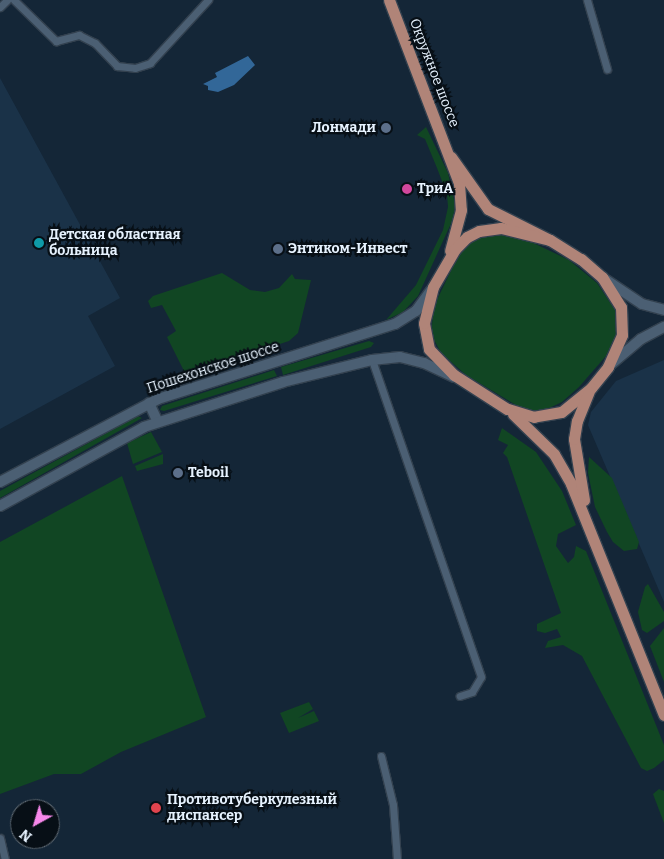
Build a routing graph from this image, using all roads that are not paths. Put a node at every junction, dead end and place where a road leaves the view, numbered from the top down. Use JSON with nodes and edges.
{"nodes":[{"id":1,"x":7,"y":0,"type":"edge"},
{"id":2,"x":14,"y":0,"type":"edge"},
{"id":3,"x":208,"y":0,"type":"edge"},
{"id":4,"x":389,"y":0,"type":"edge"},
{"id":5,"x":587,"y":0,"type":"edge"},
{"id":6,"x":0,"y":6,"type":"edge"},
{"id":7,"x":607,"y":69,"type":"dead end"},
{"id":8,"x":451,"y":158,"type":"junction"},
{"id":9,"x":550,"y":240,"type":"junction"},
{"id":10,"x":446,"y":262,"type":"junction"},
{"id":11,"x":602,"y":277,"type":"junction"},
{"id":12,"x":433,"y":287,"type":"junction"},
{"id":13,"x":664,"y":310,"type":"edge"},
{"id":14,"x":664,"y":327,"type":"edge"},
{"id":15,"x":372,"y":360,"type":"junction"},
{"id":16,"x":608,"y":367,"type":"junction"},
{"id":17,"x":462,"y":381,"type":"junction"},
{"id":18,"x":591,"y":388,"type":"junction"},
{"id":19,"x":150,"y":403,"type":"junction"},
{"id":20,"x":507,"y":409,"type":"junction"},
{"id":21,"x":158,"y":422,"type":"junction"},
{"id":22,"x":0,"y":482,"type":"edge"},
{"id":23,"x":0,"y":506,"type":"edge"},
{"id":24,"x":589,"y":521,"type":"junction"},
{"id":25,"x":460,"y":696,"type":"dead end"},
{"id":26,"x":664,"y":715,"type":"edge"},
{"id":27,"x":381,"y":756,"type":"dead end"},
{"id":28,"x":0,"y":838,"type":"edge"},
{"id":29,"x":5,"y":859,"type":"edge"},
{"id":30,"x":397,"y":859,"type":"edge"}],
"edges":[{"from":1,"to":6,"type":"street"},
{"from":2,"to":3,"type":"street"},
{"from":4,"to":8,"type":"main road","name":"Окружное шоссе"},
{"from":5,"to":7,"type":"street"},
{"from":8,"to":9,"type":"main road","name":"Окружное шоссе"},
{"from":8,"to":10,"type":"main road","name":"Окружное шоссе"},
{"from":9,"to":10,"type":"main road","name":"Окружное шоссе"},
{"from":9,"to":11,"type":"main road","name":"Окружное шоссе"},
{"from":10,"to":12,"type":"main road","name":"Окружное шоссе"},
{"from":11,"to":13,"type":"main road"},
{"from":11,"to":16,"type":"main road","name":"Окружное шоссе"},
{"from":12,"to":17,"type":"main road","name":"Окружное шоссе"},
{"from":12,"to":19,"type":"main road","name":"Пошехонское шоссе"},
{"from":14,"to":16,"type":"main road"},
{"from":15,"to":17,"type":"main road"},
{"from":15,"to":21,"type":"main road"},
{"from":15,"to":25,"type":"street"},
{"from":16,"to":18,"type":"main road","name":"Окружное шоссе"},
{"from":17,"to":20,"type":"main road","name":"Окружное шоссе"},
{"from":18,"to":20,"type":"main road","name":"Окружное шоссе"},
{"from":18,"to":24,"type":"main road","name":"Окружное шоссе"},
{"from":19,"to":21,"type":"main road"},
{"from":19,"to":22,"type":"main road","name":"Пошехонское шоссе"},
{"from":20,"to":24,"type":"main road","name":"Окружное шоссе"},
{"from":21,"to":23,"type":"main road"},
{"from":24,"to":26,"type":"main road","name":"Окружное шоссе"},
{"from":27,"to":30,"type":"street"},
{"from":28,"to":29,"type":"street"}]}
